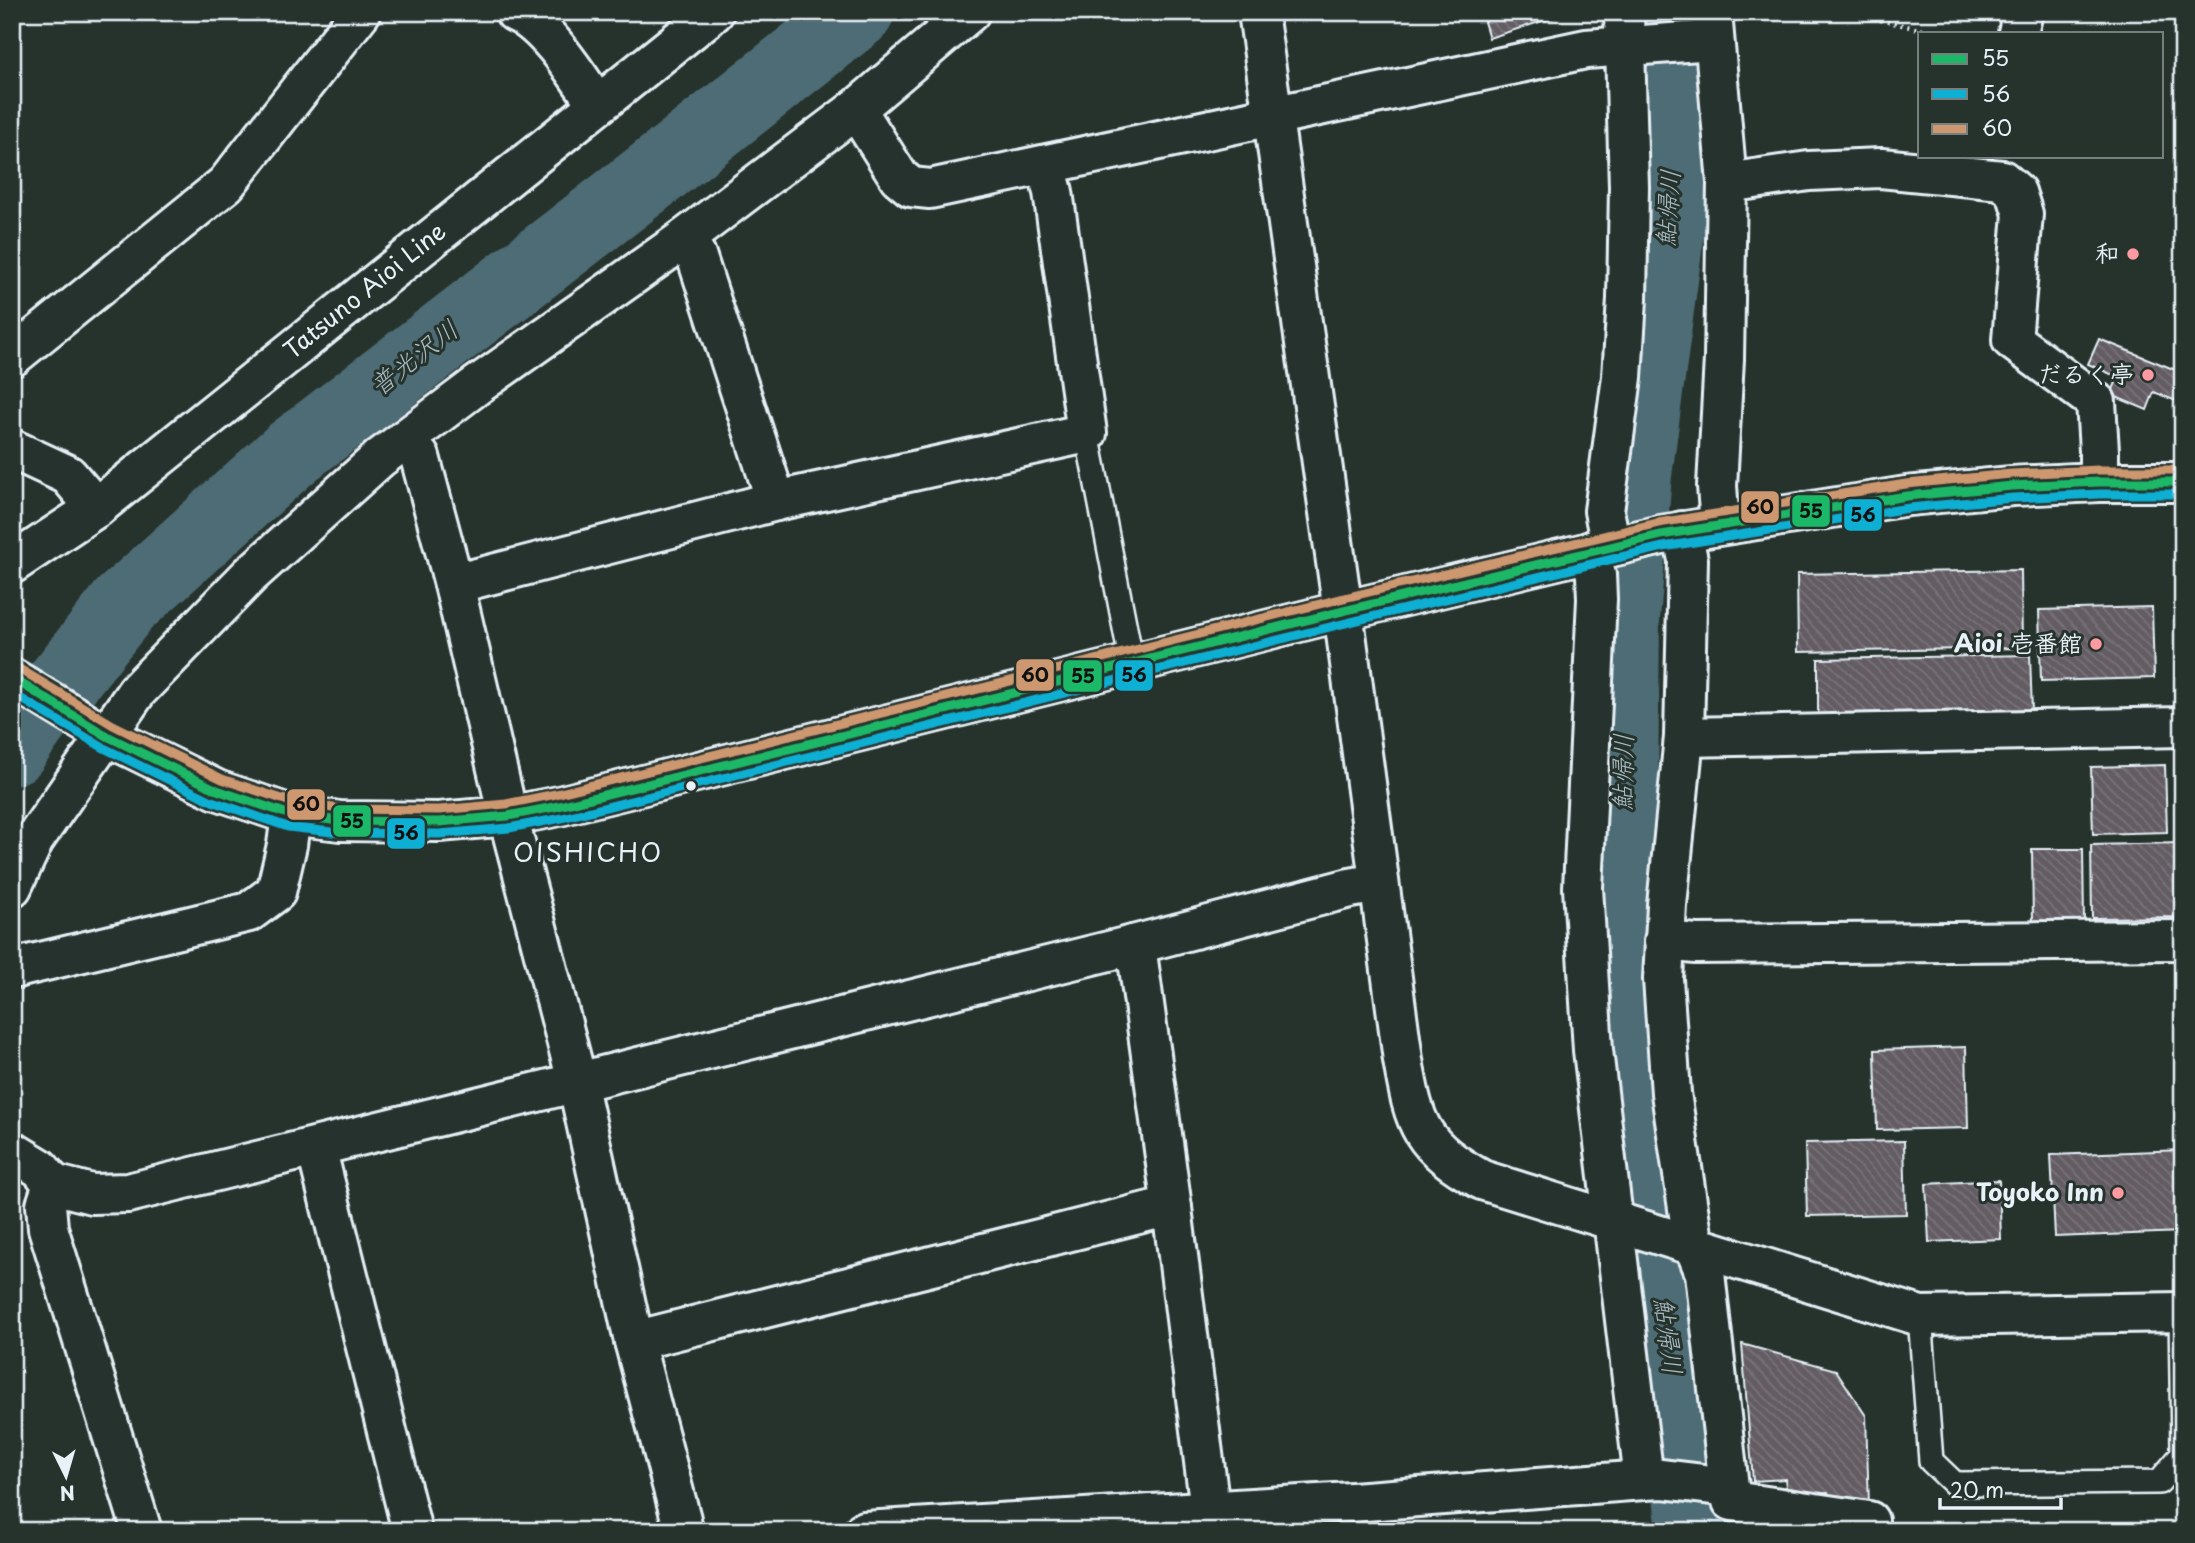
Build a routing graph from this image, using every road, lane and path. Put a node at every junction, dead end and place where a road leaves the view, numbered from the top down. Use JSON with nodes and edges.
{"nodes":[{"id":1,"x":361,"y":12,"type":"edge"},
{"id":2,"x":515,"y":12,"type":"edge"},
{"id":3,"x":714,"y":12,"type":"edge"},
{"id":4,"x":970,"y":12,"type":"edge"},
{"id":5,"x":1258,"y":12,"type":"edge"},
{"id":6,"x":1846,"y":12,"type":"edge"},
{"id":7,"x":2023,"y":12,"type":"edge"},
{"id":8,"x":1708,"y":32,"type":"edge"},
{"id":9,"x":1932,"y":32,"type":"edge"},
{"id":10,"x":2018,"y":32,"type":"edge"},
{"id":11,"x":1630,"y":35,"type":"edge"},
{"id":12,"x":597,"y":104,"type":"junction"},
{"id":13,"x":856,"y":109,"type":"junction"},
{"id":14,"x":1272,"y":116,"type":"junction"},
{"id":15,"x":1046,"y":166,"type":"junction"},
{"id":16,"x":2001,"y":168,"type":"edge"},
{"id":17,"x":1727,"y":183,"type":"junction"},
{"id":18,"x":684,"y":239,"type":"junction"},
{"id":19,"x":12,"y":357,"type":"edge"},
{"id":20,"x":1087,"y":433,"type":"junction"},
{"id":21,"x":407,"y":440,"type":"junction"},
{"id":22,"x":12,"y":449,"type":"edge"},
{"id":23,"x":2099,"y":482,"type":"junction"},
{"id":24,"x":2183,"y":482,"type":"edge"},
{"id":25,"x":776,"y":501,"type":"junction"},
{"id":26,"x":96,"y":508,"type":"junction"},
{"id":27,"x":1720,"y":525,"type":"junction"},
{"id":28,"x":1672,"y":533,"type":"junction"},
{"id":29,"x":1607,"y":547,"type":"junction"},
{"id":30,"x":12,"y":564,"type":"edge"},
{"id":31,"x":454,"y":584,"type":"junction"},
{"id":32,"x":1343,"y":611,"type":"junction"},
{"id":33,"x":1132,"y":664,"type":"junction"},
{"id":34,"x":12,"y":678,"type":"edge"},
{"id":35,"x":2183,"y":727,"type":"edge"},
{"id":36,"x":107,"y":736,"type":"junction"},
{"id":37,"x":1684,"y":737,"type":"junction"},
{"id":38,"x":291,"y":815,"type":"junction"},
{"id":39,"x":508,"y":816,"type":"junction"},
{"id":40,"x":1379,"y":883,"type":"junction"},
{"id":41,"x":12,"y":887,"type":"edge"},
{"id":42,"x":2183,"y":940,"type":"edge"},
{"id":43,"x":1664,"y":941,"type":"junction"},
{"id":44,"x":1133,"y":945,"type":"junction"},
{"id":45,"x":12,"y":970,"type":"edge"},
{"id":46,"x":576,"y":1081,"type":"junction"},
{"id":47,"x":316,"y":1147,"type":"junction"},
{"id":48,"x":12,"y":1151,"type":"edge"},
{"id":49,"x":53,"y":1184,"type":"junction"},
{"id":50,"x":1172,"y":1208,"type":"junction"},
{"id":51,"x":1619,"y":1221,"type":"junction"},
{"id":52,"x":1689,"y":1244,"type":"junction"},
{"id":53,"x":2182,"y":1312,"type":"edge"},
{"id":54,"x":1920,"y":1316,"type":"junction"},
{"id":55,"x":634,"y":1341,"type":"junction"},
{"id":56,"x":2183,"y":1452,"type":"edge"},
{"id":57,"x":1653,"y":1480,"type":"junction"},
{"id":58,"x":1724,"y":1486,"type":"junction"},
{"id":59,"x":1210,"y":1509,"type":"junction"},
{"id":60,"x":1353,"y":1516,"type":"edge"},
{"id":61,"x":1869,"y":1521,"type":"dead end"},
{"id":62,"x":142,"y":1531,"type":"edge"},
{"id":63,"x":412,"y":1531,"type":"edge"},
{"id":64,"x":682,"y":1531,"type":"edge"},
{"id":65,"x":864,"y":1531,"type":"edge"}],
"edges":[{"from":1,"to":19,"type":"street"},
{"from":2,"to":12,"type":"street"},
{"from":3,"to":12,"type":"street","name":"Tatsuno Aioi Line"},
{"from":4,"to":13,"type":"street"},
{"from":5,"to":14,"type":"street"},
{"from":6,"to":9,"type":"path"},
{"from":7,"to":10,"type":"street"},
{"from":8,"to":11,"type":"street"},
{"from":8,"to":17,"type":"street"},
{"from":11,"to":14,"type":"street"},
{"from":11,"to":29,"type":"street"},
{"from":12,"to":26,"type":"street","name":"Tatsuno Aioi Line"},
{"from":13,"to":15,"type":"street"},
{"from":13,"to":18,"type":"street"},
{"from":14,"to":15,"type":"street"},
{"from":14,"to":32,"type":"street"},
{"from":15,"to":20,"type":"street"},
{"from":16,"to":17,"type":"street"},
{"from":16,"to":23,"type":"street"},
{"from":17,"to":27,"type":"street"},
{"from":18,"to":21,"type":"street"},
{"from":18,"to":25,"type":"street"},
{"from":20,"to":25,"type":"street"},
{"from":20,"to":33,"type":"lane"},
{"from":21,"to":31,"type":"street"},
{"from":21,"to":36,"type":"street"},
{"from":22,"to":26,"type":"street"},
{"from":23,"to":24,"type":"street"},
{"from":23,"to":27,"type":"street"},
{"from":25,"to":31,"type":"street"},
{"from":26,"to":30,"type":"street","name":"Tatsuno Aioi Line"},
{"from":27,"to":28,"type":"street"},
{"from":28,"to":29,"type":"street"},
{"from":28,"to":37,"type":"street"},
{"from":29,"to":32,"type":"street"},
{"from":29,"to":51,"type":"street"},
{"from":31,"to":39,"type":"street"},
{"from":32,"to":33,"type":"street"},
{"from":32,"to":40,"type":"street"},
{"from":33,"to":39,"type":"street"},
{"from":34,"to":36,"type":"street"},
{"from":35,"to":37,"type":"street"},
{"from":36,"to":38,"type":"street"},
{"from":36,"to":41,"type":"street"},
{"from":37,"to":43,"type":"street"},
{"from":38,"to":39,"type":"street"},
{"from":38,"to":45,"type":"street"},
{"from":39,"to":46,"type":"street"},
{"from":40,"to":44,"type":"street"},
{"from":40,"to":51,"type":"street"},
{"from":42,"to":43,"type":"street"},
{"from":43,"to":52,"type":"street"},
{"from":44,"to":46,"type":"street"},
{"from":44,"to":50,"type":"street"},
{"from":46,"to":47,"type":"street"},
{"from":46,"to":55,"type":"street"},
{"from":47,"to":49,"type":"street"},
{"from":47,"to":63,"type":"street"},
{"from":48,"to":49,"type":"street"},
{"from":49,"to":62,"type":"street"},
{"from":50,"to":55,"type":"street"},
{"from":50,"to":59,"type":"street"},
{"from":51,"to":52,"type":"street"},
{"from":51,"to":57,"type":"street"},
{"from":52,"to":54,"type":"street"},
{"from":52,"to":58,"type":"street"},
{"from":53,"to":54,"type":"street"},
{"from":53,"to":56,"type":"lane"},
{"from":54,"to":56,"type":"lane"},
{"from":55,"to":64,"type":"street"},
{"from":57,"to":58,"type":"street"},
{"from":57,"to":60,"type":"street"},
{"from":58,"to":61,"type":"street"},
{"from":59,"to":60,"type":"street"},
{"from":59,"to":65,"type":"street"}]}
